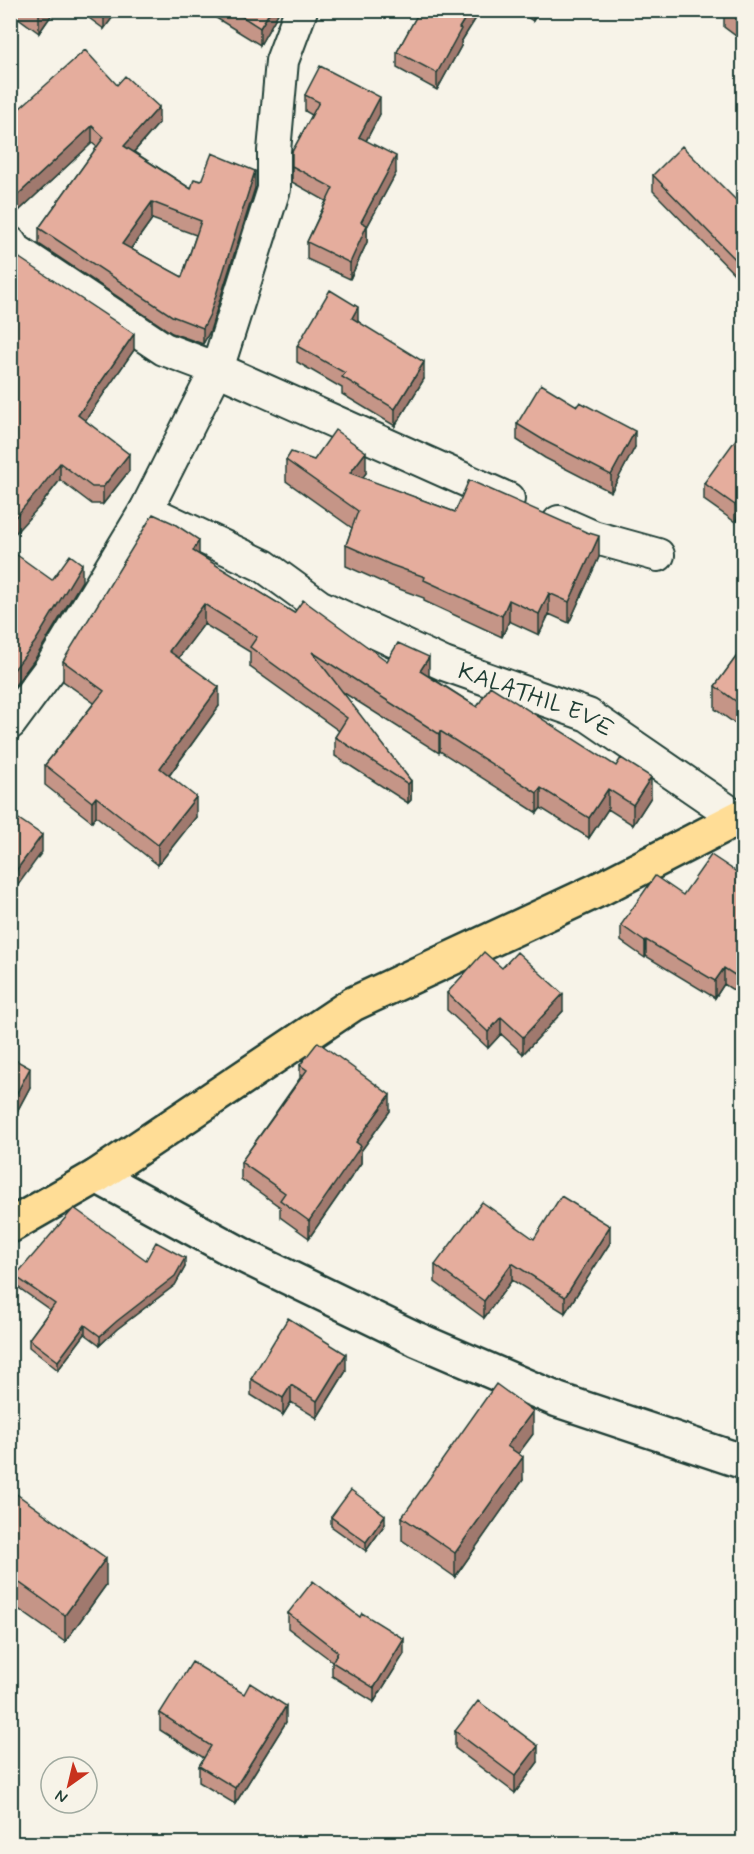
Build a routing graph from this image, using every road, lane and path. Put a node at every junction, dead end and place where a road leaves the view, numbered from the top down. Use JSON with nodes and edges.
{"nodes":[{"id":1,"x":301,"y":10,"type":"edge"},
{"id":2,"x":12,"y":249,"type":"edge"},
{"id":3,"x":217,"y":369,"type":"junction"},
{"id":4,"x":146,"y":510,"type":"junction"},
{"id":5,"x":658,"y":555,"type":"dead end"},
{"id":6,"x":10,"y":723,"type":"edge"},
{"id":7,"x":741,"y":817,"type":"edge"},
{"id":8,"x":97,"y":1176,"type":"junction"},
{"id":9,"x":10,"y":1226,"type":"edge"},
{"id":10,"x":744,"y":1462,"type":"edge"}],
"edges":[{"from":1,"to":3,"type":"street"},
{"from":2,"to":3,"type":"street"},
{"from":3,"to":4,"type":"street"},
{"from":3,"to":5,"type":"street"},
{"from":4,"to":6,"type":"street"},
{"from":4,"to":7,"type":"street","name":"KALATHIL EVE"},
{"from":7,"to":8,"type":"main road"},
{"from":8,"to":9,"type":"main road"},
{"from":8,"to":10,"type":"street"}]}
